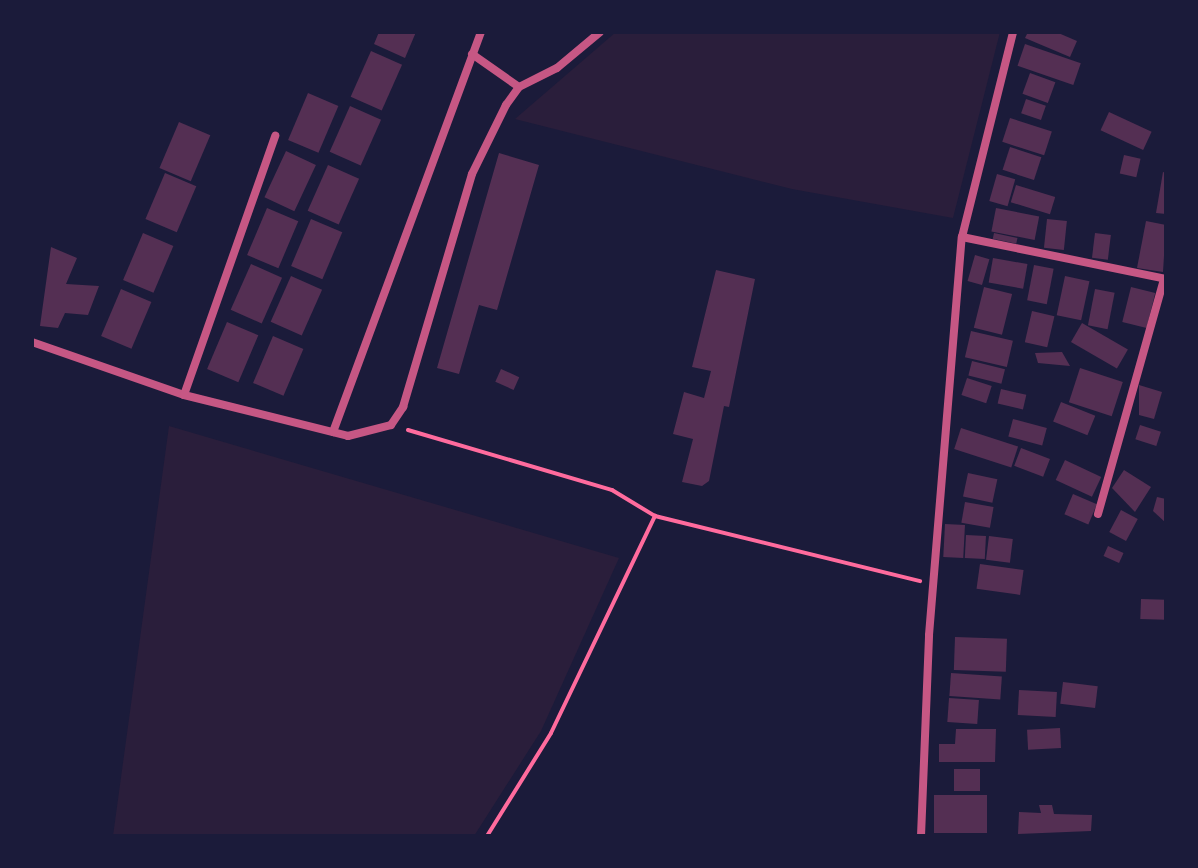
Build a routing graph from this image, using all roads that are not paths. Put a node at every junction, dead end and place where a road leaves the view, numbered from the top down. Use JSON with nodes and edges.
{"nodes":[{"id":1,"x":481,"y":32,"type":"edge"},
{"id":2,"x":600,"y":32,"type":"edge"},
{"id":3,"x":1013,"y":32,"type":"edge"},
{"id":4,"x":472,"y":54,"type":"junction"},
{"id":5,"x":519,"y":87,"type":"junction"},
{"id":6,"x":275,"y":136,"type":"dead end"},
{"id":7,"x":962,"y":237,"type":"junction"},
{"id":8,"x":1165,"y":279,"type":"edge"},
{"id":9,"x":32,"y":342,"type":"edge"},
{"id":10,"x":184,"y":395,"type":"junction"},
{"id":11,"x":333,"y":432,"type":"junction"},
{"id":12,"x":1098,"y":514,"type":"dead end"},
{"id":13,"x":921,"y":836,"type":"edge"}],
"edges":[{"from":1,"to":4,"type":"street"},
{"from":2,"to":5,"type":"street"},
{"from":3,"to":7,"type":"street"},
{"from":4,"to":5,"type":"street"},
{"from":4,"to":11,"type":"street"},
{"from":5,"to":11,"type":"street"},
{"from":6,"to":10,"type":"street"},
{"from":7,"to":8,"type":"street"},
{"from":7,"to":13,"type":"street"},
{"from":8,"to":12,"type":"street"},
{"from":9,"to":10,"type":"street"},
{"from":10,"to":11,"type":"street"}]}
